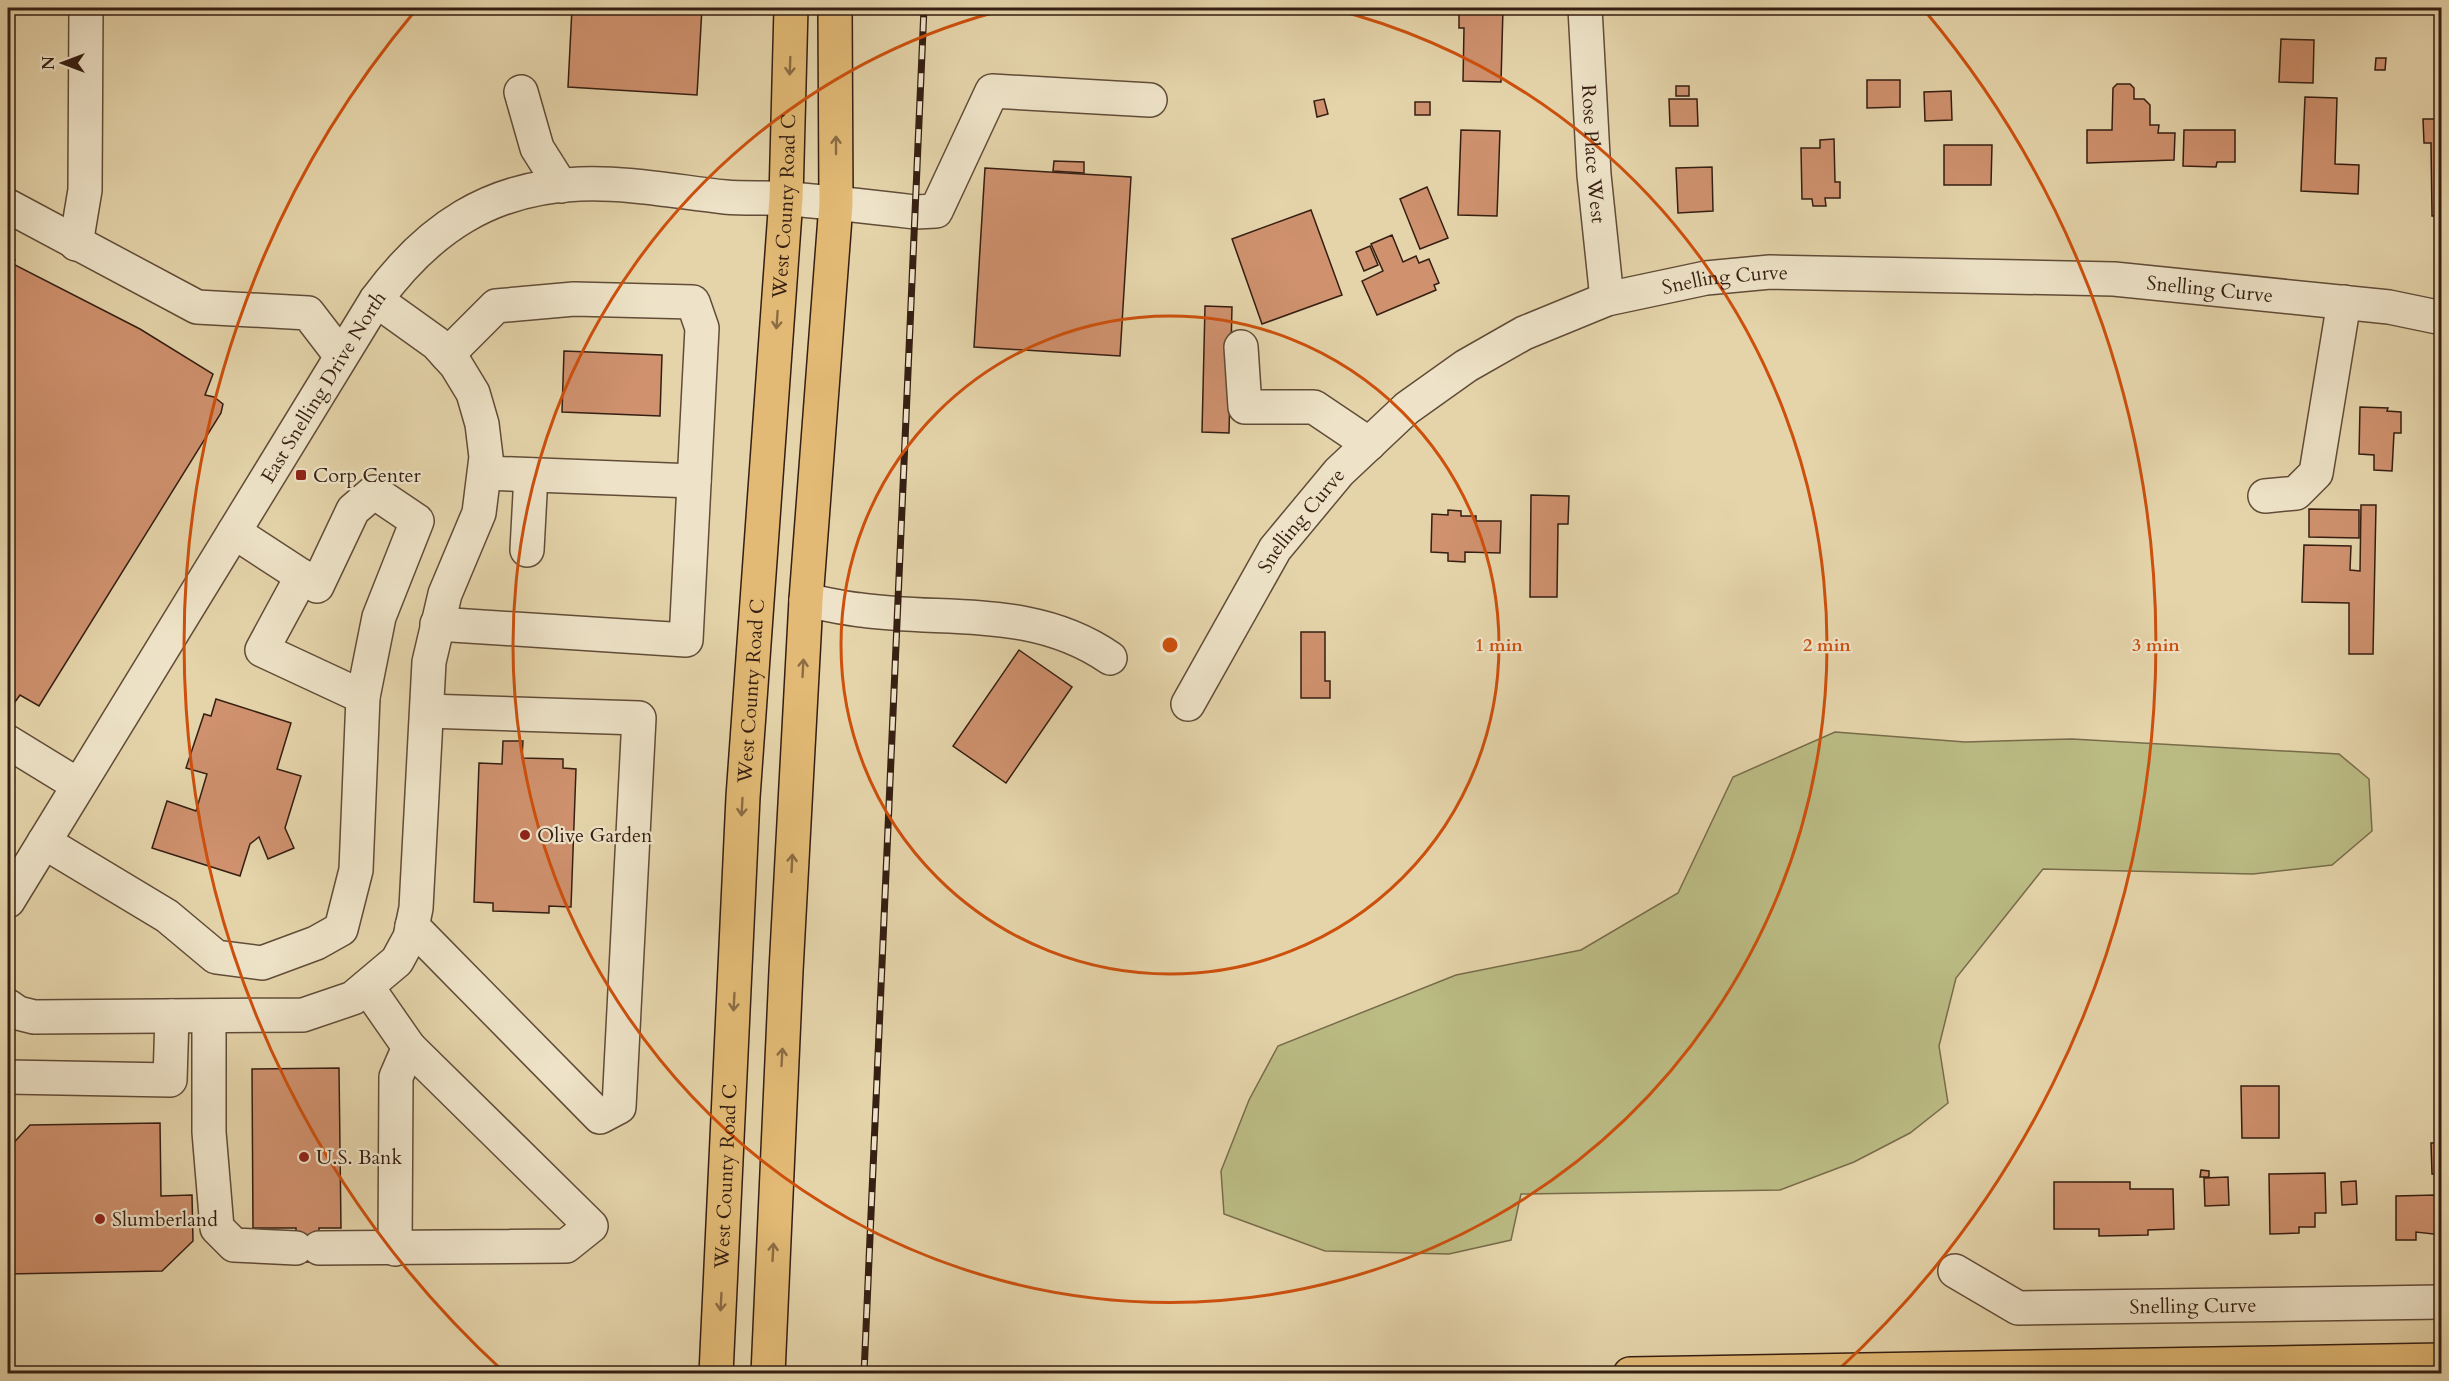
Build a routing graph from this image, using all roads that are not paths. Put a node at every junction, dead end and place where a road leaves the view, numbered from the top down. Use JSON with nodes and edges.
{"nodes":[{"id":1,"x":86,"y":8,"type":"edge"},
{"id":2,"x":791,"y":8,"type":"edge"},
{"id":3,"x":835,"y":8,"type":"edge"},
{"id":4,"x":1585,"y":8,"type":"edge"},
{"id":5,"x":520,"y":92,"type":"dead end"},
{"id":6,"x":1150,"y":100,"type":"dead end"},
{"id":7,"x":561,"y":186,"type":"junction"},
{"id":8,"x":786,"y":198,"type":"junction"},
{"id":9,"x":836,"y":204,"type":"junction"},
{"id":10,"x":8,"y":206,"type":"edge"},
{"id":11,"x":75,"y":244,"type":"junction"},
{"id":12,"x":1607,"y":299,"type":"junction"},
{"id":13,"x":376,"y":300,"type":"junction"},
{"id":14,"x":2344,"y":302,"type":"junction"},
{"id":15,"x":2442,"y":318,"type":"edge"},
{"id":16,"x":1241,"y":347,"type":"dead end"},
{"id":17,"x":447,"y":355,"type":"junction"},
{"id":18,"x":341,"y":356,"type":"junction"},
{"id":19,"x":1369,"y":444,"type":"junction"},
{"id":20,"x":485,"y":473,"type":"junction"},
{"id":21,"x":531,"y":475,"type":"junction"},
{"id":22,"x":694,"y":481,"type":"junction"},
{"id":23,"x":2265,"y":496,"type":"dead end"},
{"id":24,"x":234,"y":532,"type":"junction"},
{"id":25,"x":761,"y":541,"type":"junction"},
{"id":26,"x":527,"y":550,"type":"dead end"},
{"id":27,"x":302,"y":576,"type":"junction"},
{"id":28,"x":806,"y":600,"type":"junction"},
{"id":29,"x":436,"y":624,"type":"junction"},
{"id":30,"x":1110,"y":658,"type":"dead end"},
{"id":31,"x":363,"y":697,"type":"junction"},
{"id":32,"x":1188,"y":704,"type":"dead end"},
{"id":33,"x":426,"y":711,"type":"junction"},
{"id":34,"x":8,"y":742,"type":"edge"},
{"id":35,"x":78,"y":785,"type":"junction"},
{"id":36,"x":44,"y":842,"type":"junction"},
{"id":37,"x":8,"y":901,"type":"edge"},
{"id":38,"x":412,"y":926,"type":"junction"},
{"id":39,"x":368,"y":988,"type":"junction"},
{"id":40,"x":8,"y":1006,"type":"edge"},
{"id":41,"x":172,"y":1016,"type":"junction"},
{"id":42,"x":209,"y":1016,"type":"junction"},
{"id":43,"x":409,"y":1047,"type":"junction"},
{"id":44,"x":8,"y":1077,"type":"edge"},
{"id":45,"x":395,"y":1249,"type":"junction"},
{"id":46,"x":1955,"y":1271,"type":"dead end"},
{"id":47,"x":2442,"y":1302,"type":"edge"},
{"id":48,"x":2442,"y":1360,"type":"edge"},
{"id":49,"x":716,"y":1374,"type":"edge"},
{"id":50,"x":768,"y":1374,"type":"edge"},
{"id":51,"x":1630,"y":1374,"type":"edge"}],
"edges":[{"from":1,"to":11,"type":"street"},
{"from":2,"to":8,"type":"main road","name":"West County Road C","one_way":true},
{"from":9,"to":3,"type":"main road","one_way":true},
{"from":4,"to":12,"type":"street","name":"Rose Place West"},
{"from":5,"to":7,"type":"street"},
{"from":6,"to":9,"type":"street","name":"East Snelling Drive North"},
{"from":7,"to":8,"type":"street","name":"East Snelling Drive North"},
{"from":7,"to":13,"type":"street","name":"East Snelling Drive North"},
{"from":8,"to":9,"type":"street","name":"East Snelling Drive North"},
{"from":8,"to":25,"type":"main road","name":"West County Road C","one_way":true},
{"from":9,"to":28,"type":"main road"},
{"from":10,"to":11,"type":"street"},
{"from":11,"to":18,"type":"street"},
{"from":12,"to":14,"type":"street","name":"Snelling Curve"},
{"from":12,"to":19,"type":"street","name":"Snelling Curve"},
{"from":13,"to":17,"type":"street"},
{"from":13,"to":18,"type":"street","name":"East Snelling Drive North"},
{"from":14,"to":15,"type":"street","name":"Snelling Curve"},
{"from":14,"to":23,"type":"street"},
{"from":16,"to":19,"type":"street"},
{"from":17,"to":20,"type":"street"},
{"from":17,"to":22,"type":"street"},
{"from":18,"to":24,"type":"street","name":"East Snelling Drive North"},
{"from":19,"to":32,"type":"street","name":"Snelling Curve"},
{"from":20,"to":21,"type":"street"},
{"from":20,"to":29,"type":"street"},
{"from":21,"to":22,"type":"street"},
{"from":21,"to":26,"type":"street"},
{"from":22,"to":29,"type":"street"},
{"from":24,"to":27,"type":"street"},
{"from":24,"to":35,"type":"street","name":"East Snelling Drive North"},
{"from":25,"to":28,"type":"main road"},
{"from":25,"to":49,"type":"main road","name":"West County Road C","one_way":true},
{"from":27,"to":31,"type":"street"},
{"from":27,"to":31,"type":"street"},
{"from":28,"to":30,"type":"street"},
{"from":50,"to":28,"type":"main road","one_way":true},
{"from":29,"to":33,"type":"street"},
{"from":31,"to":36,"type":"street"},
{"from":33,"to":38,"type":"street"},
{"from":33,"to":38,"type":"street"},
{"from":34,"to":35,"type":"street"},
{"from":35,"to":36,"type":"street","name":"East Snelling Drive North"},
{"from":36,"to":37,"type":"street","name":"East Snelling Drive North"},
{"from":38,"to":39,"type":"street"},
{"from":39,"to":42,"type":"street"},
{"from":39,"to":43,"type":"street"},
{"from":40,"to":41,"type":"street"},
{"from":41,"to":42,"type":"street"},
{"from":41,"to":44,"type":"street"},
{"from":42,"to":45,"type":"street"},
{"from":43,"to":45,"type":"street"},
{"from":43,"to":45,"type":"street"},
{"from":46,"to":47,"type":"street","name":"Snelling Curve"},
{"from":48,"to":51,"type":"main road"}]}
